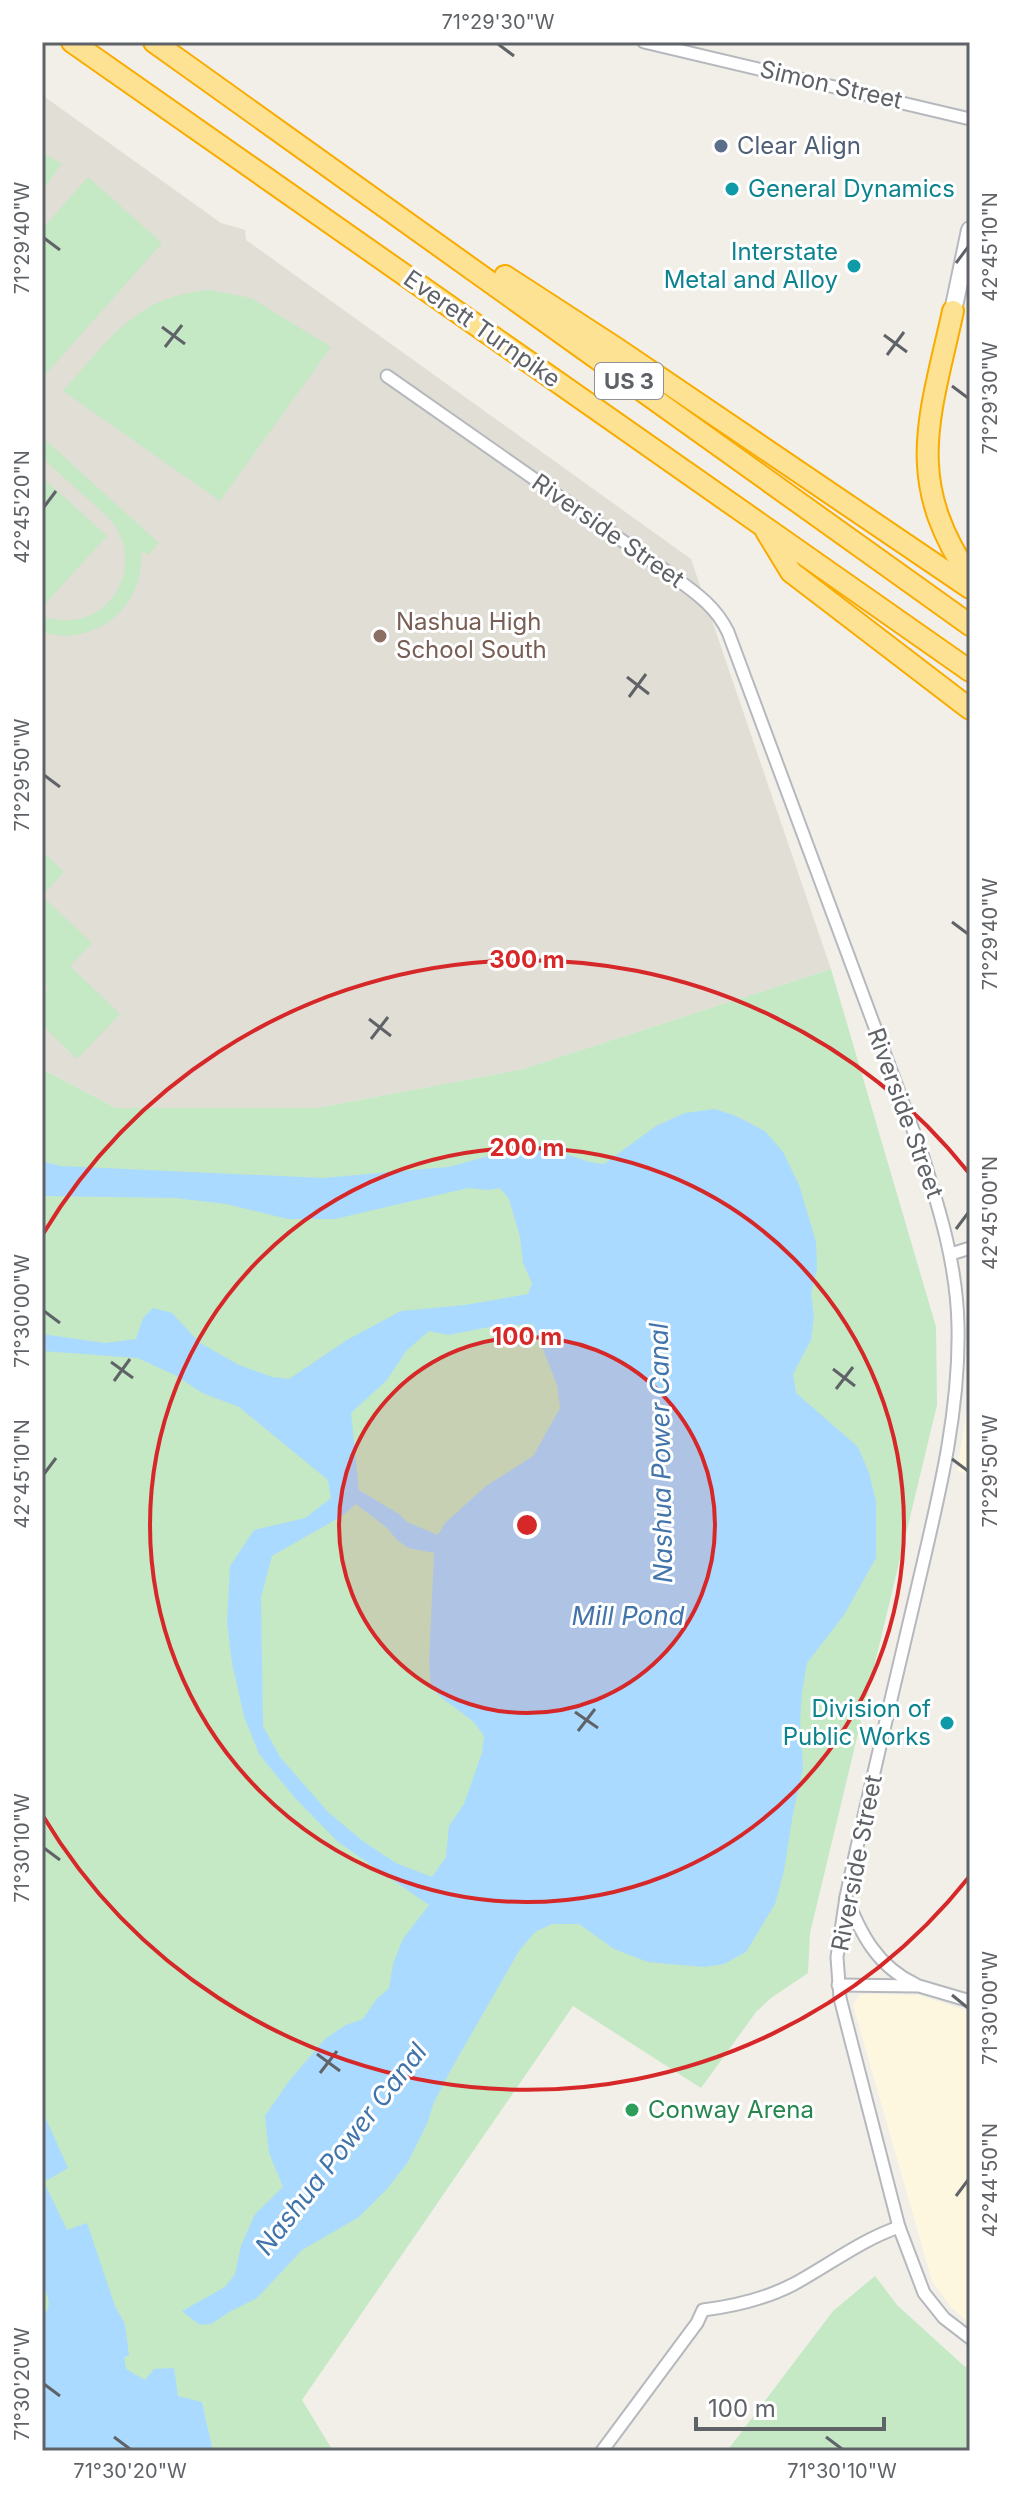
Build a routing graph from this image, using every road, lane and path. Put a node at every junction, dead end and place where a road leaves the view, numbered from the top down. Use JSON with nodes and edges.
{"nodes":[{"id":1,"x":72,"y":42,"type":"edge"},
{"id":2,"x":154,"y":42,"type":"edge"},
{"id":3,"x":644,"y":42,"type":"edge"},
{"id":4,"x":970,"y":119,"type":"edge"},
{"id":5,"x":289,"y":136,"type":"junction"},
{"id":6,"x":970,"y":230,"type":"edge"},
{"id":7,"x":953,"y":311,"type":"joint"},
{"id":8,"x":387,"y":376,"type":"dead end"},
{"id":9,"x":762,"y":524,"type":"junction"},
{"id":10,"x":970,"y":577,"type":"edge"},
{"id":11,"x":970,"y":588,"type":"edge"},
{"id":12,"x":970,"y":625,"type":"edge"},
{"id":13,"x":970,"y":671,"type":"edge"},
{"id":14,"x":970,"y":709,"type":"edge"},
{"id":15,"x":970,"y":1248,"type":"edge"},
{"id":16,"x":951,"y":1254,"type":"junction"},
{"id":17,"x":846,"y":1897,"type":"junction"},
{"id":18,"x":838,"y":1985,"type":"junction"},
{"id":19,"x":919,"y":1986,"type":"junction"},
{"id":20,"x":970,"y":2001,"type":"edge"},
{"id":21,"x":899,"y":2227,"type":"junction"},
{"id":22,"x":970,"y":2338,"type":"edge"},
{"id":23,"x":602,"y":2451,"type":"edge"}],
"edges":[{"from":1,"to":9,"type":"highway","name":"Everett Turnpike","number":"US 3"},
{"from":2,"to":5,"type":"highway","name":"Everett Turnpike","number":"US 3"},
{"from":3,"to":4,"type":"street","name":"Simon Street"},
{"from":5,"to":11,"type":"highway"},
{"from":5,"to":12,"type":"highway","name":"Everett Turnpike","number":"US 3"},
{"from":6,"to":7,"type":"street"},
{"from":7,"to":10,"type":"highway"},
{"from":8,"to":16,"type":"street","name":"Riverside Street"},
{"from":9,"to":13,"type":"highway","name":"Everett Turnpike","number":"US 3"},
{"from":9,"to":14,"type":"highway"},
{"from":15,"to":16,"type":"street"},
{"from":16,"to":17,"type":"street","name":"Riverside Street"},
{"from":17,"to":18,"type":"street","name":"Riverside Street"},
{"from":17,"to":19,"type":"street"},
{"from":18,"to":19,"type":"street"},
{"from":18,"to":21,"type":"street","name":"Riverside Street"},
{"from":19,"to":20,"type":"street"},
{"from":21,"to":22,"type":"street","name":"Riverside Street"},
{"from":21,"to":23,"type":"street"}]}
